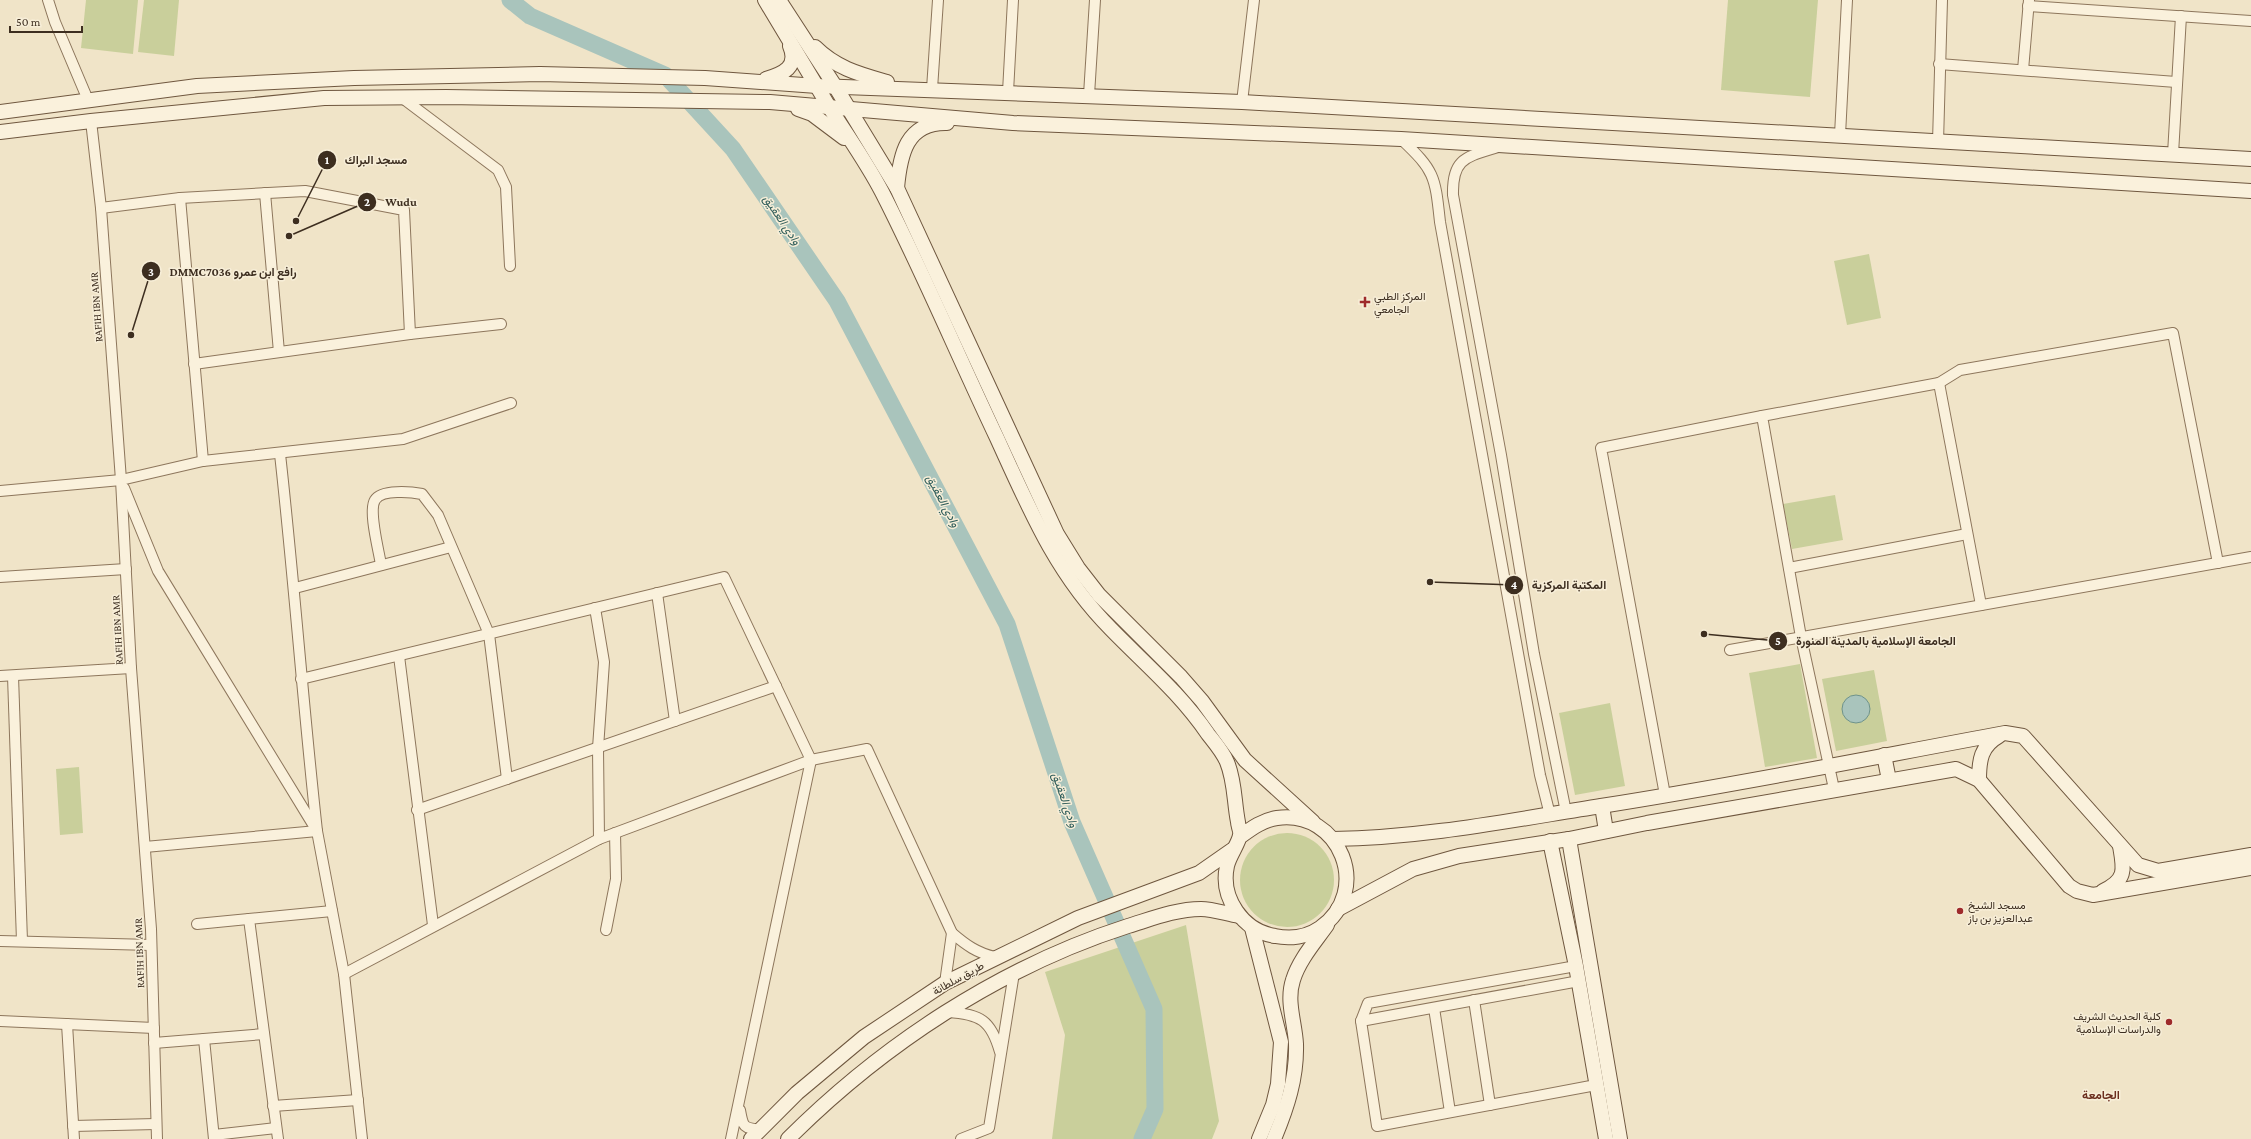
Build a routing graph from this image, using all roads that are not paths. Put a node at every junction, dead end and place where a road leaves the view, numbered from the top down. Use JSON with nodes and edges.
{"nodes":[{"id":1,"x":48,"y":0,"type":"edge"},
{"id":2,"x":765,"y":0,"type":"edge"},
{"id":3,"x":779,"y":0,"type":"edge"},
{"id":4,"x":938,"y":0,"type":"edge"},
{"id":5,"x":1013,"y":0,"type":"edge"},
{"id":6,"x":1095,"y":0,"type":"edge"},
{"id":7,"x":1254,"y":0,"type":"edge"},
{"id":8,"x":1847,"y":0,"type":"edge"},
{"id":9,"x":1942,"y":0,"type":"edge"},
{"id":10,"x":2029,"y":3,"type":"edge"},
{"id":11,"x":2181,"y":16,"type":"junction"},
{"id":12,"x":2251,"y":21,"type":"edge"},
{"id":13,"x":791,"y":31,"type":"junction"},
{"id":14,"x":1940,"y":64,"type":"junction"},
{"id":15,"x":2023,"y":70,"type":"junction"},
{"id":16,"x":760,"y":81,"type":"junction"},
{"id":17,"x":2176,"y":82,"type":"junction"},
{"id":18,"x":816,"y":86,"type":"junction"},
{"id":19,"x":835,"y":86,"type":"junction"},
{"id":20,"x":907,"y":88,"type":"junction"},
{"id":21,"x":932,"y":89,"type":"junction"},
{"id":22,"x":1008,"y":92,"type":"junction"},
{"id":23,"x":1089,"y":95,"type":"junction"},
{"id":24,"x":401,"y":97,"type":"junction"},
{"id":25,"x":88,"y":100,"type":"junction"},
{"id":26,"x":770,"y":102,"type":"junction"},
{"id":27,"x":1242,"y":102,"type":"junction"},
{"id":28,"x":830,"y":107,"type":"junction"},
{"id":29,"x":849,"y":109,"type":"junction"},
{"id":30,"x":0,"y":112,"type":"edge"},
{"id":31,"x":91,"y":121,"type":"junction"},
{"id":32,"x":1013,"y":123,"type":"junction"},
{"id":33,"x":0,"y":132,"type":"edge"},
{"id":34,"x":1840,"y":135,"type":"junction"},
{"id":35,"x":1401,"y":140,"type":"junction"},
{"id":36,"x":1938,"y":142,"type":"junction"},
{"id":37,"x":1503,"y":146,"type":"junction"},
{"id":38,"x":2173,"y":154,"type":"junction"},
{"id":39,"x":2251,"y":159,"type":"edge"},
{"id":40,"x":867,"y":166,"type":"junction"},
{"id":41,"x":897,"y":188,"type":"junction"},
{"id":42,"x":2251,"y":191,"type":"edge"},
{"id":43,"x":265,"y":193,"type":"junction"},
{"id":44,"x":180,"y":198,"type":"junction"},
{"id":45,"x":101,"y":208,"type":"junction"},
{"id":46,"x":1458,"y":220,"type":"junction"},
{"id":47,"x":1440,"y":222,"type":"junction"},
{"id":48,"x":510,"y":266,"type":"dead end"},
{"id":49,"x":501,"y":324,"type":"dead end"},
{"id":50,"x":410,"y":334,"type":"junction"},
{"id":51,"x":279,"y":352,"type":"junction"},
{"id":52,"x":194,"y":364,"type":"junction"},
{"id":53,"x":1939,"y":383,"type":"junction"},
{"id":54,"x":511,"y":403,"type":"dead end"},
{"id":55,"x":1762,"y":416,"type":"junction"},
{"id":56,"x":280,"y":454,"type":"junction"},
{"id":57,"x":202,"y":461,"type":"junction"},
{"id":58,"x":120,"y":480,"type":"junction"},
{"id":59,"x":0,"y":491,"type":"edge"},
{"id":60,"x":1967,"y":534,"type":"junction"},
{"id":61,"x":451,"y":547,"type":"junction"},
{"id":62,"x":2251,"y":556,"type":"edge"},
{"id":63,"x":2218,"y":562,"type":"junction"},
{"id":64,"x":381,"y":565,"type":"junction"},
{"id":65,"x":1788,"y":568,"type":"junction"},
{"id":66,"x":126,"y":569,"type":"junction"},
{"id":67,"x":0,"y":577,"type":"edge"},
{"id":68,"x":295,"y":588,"type":"junction"},
{"id":69,"x":657,"y":593,"type":"junction"},
{"id":70,"x":1981,"y":605,"type":"junction"},
{"id":71,"x":595,"y":608,"type":"junction"},
{"id":72,"x":489,"y":634,"type":"junction"},
{"id":73,"x":1801,"y":637,"type":"junction"},
{"id":74,"x":1730,"y":650,"type":"dead end"},
{"id":75,"x":399,"y":656,"type":"junction"},
{"id":76,"x":131,"y":668,"type":"junction"},
{"id":77,"x":0,"y":676,"type":"edge"},
{"id":78,"x":13,"y":676,"type":"junction"},
{"id":79,"x":301,"y":679,"type":"junction"},
{"id":80,"x":776,"y":686,"type":"junction"},
{"id":81,"x":675,"y":721,"type":"junction"},
{"id":82,"x":2005,"y":733,"type":"junction"},
{"id":83,"x":598,"y":748,"type":"junction"},
{"id":84,"x":1884,"y":755,"type":"junction"},
{"id":85,"x":811,"y":760,"type":"junction"},
{"id":86,"x":1829,"y":767,"type":"junction"},
{"id":87,"x":507,"y":779,"type":"junction"},
{"id":88,"x":1889,"y":780,"type":"junction"},
{"id":89,"x":1979,"y":780,"type":"junction"},
{"id":90,"x":1834,"y":789,"type":"junction"},
{"id":91,"x":1665,"y":795,"type":"junction"},
{"id":92,"x":1602,"y":806,"type":"junction"},
{"id":93,"x":417,"y":810,"type":"junction"},
{"id":94,"x":1566,"y":812,"type":"junction"},
{"id":95,"x":1550,"y":815,"type":"junction"},
{"id":96,"x":1319,"y":828,"type":"junction"},
{"id":97,"x":317,"y":831,"type":"junction"},
{"id":98,"x":1606,"y":831,"type":"junction"},
{"id":99,"x":614,"y":833,"type":"junction"},
{"id":100,"x":1241,"y":836,"type":"junction"},
{"id":101,"x":599,"y":839,"type":"junction"},
{"id":102,"x":1332,"y":839,"type":"junction"},
{"id":103,"x":1569,"y":839,"type":"junction"},
{"id":104,"x":1550,"y":841,"type":"junction"},
{"id":105,"x":2120,"y":846,"type":"junction"},
{"id":106,"x":144,"y":847,"type":"junction"},
{"id":107,"x":1232,"y":850,"type":"junction"},
{"id":108,"x":2251,"y":855,"type":"edge"},
{"id":109,"x":2251,"y":868,"type":"edge"},
{"id":110,"x":2093,"y":895,"type":"junction"},
{"id":111,"x":332,"y":911,"type":"junction"},
{"id":112,"x":1336,"y":912,"type":"junction"},
{"id":113,"x":1239,"y":916,"type":"junction"},
{"id":114,"x":249,"y":919,"type":"junction"},
{"id":115,"x":197,"y":924,"type":"dead end"},
{"id":116,"x":433,"y":925,"type":"junction"},
{"id":117,"x":1252,"y":928,"type":"junction"},
{"id":118,"x":606,"y":930,"type":"dead end"},
{"id":119,"x":952,"y":932,"type":"junction"},
{"id":120,"x":0,"y":940,"type":"edge"},
{"id":121,"x":22,"y":941,"type":"junction"},
{"id":122,"x":151,"y":945,"type":"junction"},
{"id":123,"x":995,"y":957,"type":"junction"},
{"id":124,"x":1576,"y":966,"type":"junction"},
{"id":125,"x":1014,"y":973,"type":"junction"},
{"id":126,"x":344,"y":974,"type":"junction"},
{"id":127,"x":1579,"y":981,"type":"junction"},
{"id":128,"x":945,"y":983,"type":"junction"},
{"id":129,"x":1474,"y":1000,"type":"junction"},
{"id":130,"x":1434,"y":1008,"type":"junction"},
{"id":131,"x":948,"y":1012,"type":"junction"},
{"id":132,"x":0,"y":1021,"type":"edge"},
{"id":133,"x":1361,"y":1021,"type":"junction"},
{"id":134,"x":67,"y":1024,"type":"junction"},
{"id":135,"x":154,"y":1028,"type":"junction"},
{"id":136,"x":264,"y":1034,"type":"junction"},
{"id":137,"x":204,"y":1039,"type":"junction"},
{"id":138,"x":154,"y":1043,"type":"junction"},
{"id":139,"x":1001,"y":1054,"type":"junction"},
{"id":140,"x":1596,"y":1085,"type":"junction"},
{"id":141,"x":358,"y":1100,"type":"junction"},
{"id":142,"x":739,"y":1105,"type":"junction"},
{"id":143,"x":1490,"y":1105,"type":"junction"},
{"id":144,"x":273,"y":1106,"type":"junction"},
{"id":145,"x":1450,"y":1112,"type":"junction"},
{"id":146,"x":156,"y":1124,"type":"junction"},
{"id":147,"x":73,"y":1126,"type":"junction"},
{"id":148,"x":276,"y":1128,"type":"junction"},
{"id":149,"x":756,"y":1134,"type":"edge"},
{"id":150,"x":214,"y":1137,"type":"edge"},
{"id":151,"x":74,"y":1139,"type":"edge"},
{"id":152,"x":157,"y":1139,"type":"edge"},
{"id":153,"x":278,"y":1139,"type":"edge"},
{"id":154,"x":362,"y":1139,"type":"edge"},
{"id":155,"x":731,"y":1139,"type":"edge"},
{"id":156,"x":788,"y":1139,"type":"edge"},
{"id":157,"x":961,"y":1139,"type":"edge"},
{"id":158,"x":1259,"y":1139,"type":"edge"},
{"id":159,"x":1274,"y":1139,"type":"edge"},
{"id":160,"x":1606,"y":1139,"type":"edge"},
{"id":161,"x":1620,"y":1139,"type":"edge"}],
"edges":[{"from":1,"to":25,"type":"street"},
{"from":2,"to":13,"type":"main road"},
{"from":3,"to":13,"type":"main road"},
{"from":4,"to":21,"type":"street"},
{"from":5,"to":22,"type":"street"},
{"from":6,"to":23,"type":"street"},
{"from":7,"to":27,"type":"street"},
{"from":8,"to":34,"type":"street"},
{"from":9,"to":14,"type":"street"},
{"from":10,"to":11,"type":"street"},
{"from":10,"to":15,"type":"street"},
{"from":11,"to":12,"type":"street"},
{"from":11,"to":17,"type":"street"},
{"from":13,"to":16,"type":"main road"},
{"from":13,"to":18,"type":"main road"},
{"from":13,"to":19,"type":"main road"},
{"from":13,"to":20,"type":"main road"},
{"from":14,"to":15,"type":"street"},
{"from":14,"to":36,"type":"street"},
{"from":15,"to":17,"type":"street"},
{"from":16,"to":18,"type":"main road"},
{"from":16,"to":25,"type":"main road"},
{"from":17,"to":38,"type":"street"},
{"from":18,"to":19,"type":"main road"},
{"from":18,"to":28,"type":"main road"},
{"from":19,"to":20,"type":"main road"},
{"from":19,"to":29,"type":"main road"},
{"from":20,"to":21,"type":"main road"},
{"from":21,"to":22,"type":"main road"},
{"from":22,"to":23,"type":"main road"},
{"from":23,"to":27,"type":"main road"},
{"from":24,"to":26,"type":"main road"},
{"from":24,"to":31,"type":"main road"},
{"from":24,"to":48,"type":"street"},
{"from":25,"to":30,"type":"main road"},
{"from":26,"to":28,"type":"main road"},
{"from":26,"to":40,"type":"main road"},
{"from":27,"to":34,"type":"main road"},
{"from":28,"to":29,"type":"main road"},
{"from":28,"to":40,"type":"main road"},
{"from":29,"to":32,"type":"main road"},
{"from":29,"to":41,"type":"main road"},
{"from":31,"to":33,"type":"main road"},
{"from":31,"to":45,"type":"street","name":"RAFIH IBN AMR"},
{"from":32,"to":35,"type":"main road"},
{"from":32,"to":41,"type":"main road"},
{"from":34,"to":36,"type":"main road"},
{"from":35,"to":37,"type":"main road"},
{"from":35,"to":47,"type":"street"},
{"from":36,"to":38,"type":"main road"},
{"from":37,"to":42,"type":"main road"},
{"from":37,"to":46,"type":"street"},
{"from":38,"to":39,"type":"main road"},
{"from":40,"to":100,"type":"main road"},
{"from":41,"to":96,"type":"main road"},
{"from":43,"to":44,"type":"street"},
{"from":43,"to":50,"type":"street"},
{"from":43,"to":51,"type":"street"},
{"from":44,"to":45,"type":"street"},
{"from":44,"to":52,"type":"street"},
{"from":45,"to":58,"type":"street","name":"RAFIH IBN AMR"},
{"from":46,"to":47,"type":"street"},
{"from":46,"to":94,"type":"street"},
{"from":47,"to":95,"type":"street"},
{"from":49,"to":50,"type":"street"},
{"from":50,"to":51,"type":"street"},
{"from":51,"to":52,"type":"street"},
{"from":52,"to":57,"type":"street"},
{"from":53,"to":55,"type":"street"},
{"from":53,"to":60,"type":"street"},
{"from":53,"to":63,"type":"street"},
{"from":54,"to":56,"type":"street"},
{"from":55,"to":65,"type":"street"},
{"from":55,"to":91,"type":"street"},
{"from":56,"to":57,"type":"street"},
{"from":56,"to":68,"type":"street"},
{"from":57,"to":58,"type":"street"},
{"from":58,"to":59,"type":"street"},
{"from":58,"to":66,"type":"street","name":"RAFIH IBN AMR"},
{"from":58,"to":97,"type":"street"},
{"from":60,"to":65,"type":"street"},
{"from":60,"to":70,"type":"street"},
{"from":61,"to":64,"type":"street"},
{"from":61,"to":64,"type":"street"},
{"from":61,"to":72,"type":"street"},
{"from":62,"to":63,"type":"street"},
{"from":63,"to":70,"type":"street"},
{"from":64,"to":68,"type":"street"},
{"from":65,"to":73,"type":"street"},
{"from":66,"to":67,"type":"street"},
{"from":66,"to":76,"type":"street","name":"RAFIH IBN AMR"},
{"from":68,"to":79,"type":"street"},
{"from":69,"to":71,"type":"street"},
{"from":69,"to":80,"type":"street"},
{"from":69,"to":81,"type":"street"},
{"from":70,"to":73,"type":"street"},
{"from":71,"to":72,"type":"street"},
{"from":71,"to":83,"type":"street"},
{"from":72,"to":75,"type":"street"},
{"from":72,"to":87,"type":"street"},
{"from":73,"to":74,"type":"street"},
{"from":73,"to":86,"type":"street"},
{"from":75,"to":79,"type":"street"},
{"from":75,"to":93,"type":"street"},
{"from":76,"to":78,"type":"street"},
{"from":76,"to":106,"type":"street","name":"RAFIH IBN AMR"},
{"from":77,"to":78,"type":"street"},
{"from":78,"to":121,"type":"street"},
{"from":79,"to":97,"type":"street"},
{"from":80,"to":81,"type":"street"},
{"from":80,"to":85,"type":"street"},
{"from":81,"to":83,"type":"street"},
{"from":82,"to":84,"type":"main road"},
{"from":82,"to":89,"type":"main road"},
{"from":82,"to":105,"type":"main road"},
{"from":83,"to":87,"type":"street"},
{"from":83,"to":101,"type":"street"},
{"from":84,"to":86,"type":"main road"},
{"from":84,"to":88,"type":"main road"},
{"from":85,"to":99,"type":"street"},
{"from":85,"to":119,"type":"street"},
{"from":85,"to":142,"type":"street"},
{"from":86,"to":90,"type":"street"},
{"from":86,"to":91,"type":"main road"},
{"from":87,"to":93,"type":"street"},
{"from":88,"to":89,"type":"main road"},
{"from":88,"to":90,"type":"main road"},
{"from":89,"to":110,"type":"main road"},
{"from":90,"to":98,"type":"main road"},
{"from":91,"to":92,"type":"main road"},
{"from":92,"to":94,"type":"main road"},
{"from":92,"to":98,"type":"main road"},
{"from":93,"to":116,"type":"street"},
{"from":94,"to":95,"type":"main road"},
{"from":95,"to":102,"type":"main road"},
{"from":96,"to":100,"type":"main road"},
{"from":96,"to":102,"type":"main road"},
{"from":97,"to":106,"type":"street"},
{"from":97,"to":111,"type":"street"},
{"from":98,"to":103,"type":"main road"},
{"from":99,"to":101,"type":"street"},
{"from":99,"to":118,"type":"street"},
{"from":100,"to":107,"type":"main road"},
{"from":101,"to":116,"type":"street"},
{"from":102,"to":112,"type":"main road"},
{"from":103,"to":104,"type":"main road"},
{"from":103,"to":161,"type":"main road"},
{"from":104,"to":112,"type":"main road"},
{"from":104,"to":124,"type":"main road"},
{"from":105,"to":108,"type":"main road"},
{"from":105,"to":110,"type":"main road"},
{"from":106,"to":122,"type":"street","name":"RAFIH IBN AMR"},
{"from":107,"to":113,"type":"main road"},
{"from":107,"to":123,"type":"main road","name":"طريق سلطانة"},
{"from":109,"to":110,"type":"main road"},
{"from":111,"to":114,"type":"street"},
{"from":111,"to":126,"type":"street"},
{"from":112,"to":117,"type":"main road"},
{"from":112,"to":159,"type":"main road"},
{"from":113,"to":117,"type":"main road"},
{"from":113,"to":125,"type":"main road"},
{"from":114,"to":115,"type":"street"},
{"from":114,"to":136,"type":"street"},
{"from":116,"to":126,"type":"street"},
{"from":117,"to":158,"type":"main road"},
{"from":119,"to":123,"type":"street"},
{"from":119,"to":128,"type":"street"},
{"from":120,"to":121,"type":"street"},
{"from":121,"to":122,"type":"street"},
{"from":122,"to":135,"type":"street","name":"RAFIH IBN AMR"},
{"from":123,"to":128,"type":"main road","name":"طريق سلطانة"},
{"from":124,"to":127,"type":"main road"},
{"from":124,"to":133,"type":"street"},
{"from":125,"to":131,"type":"main road"},
{"from":125,"to":139,"type":"street"},
{"from":126,"to":141,"type":"street"},
{"from":127,"to":129,"type":"street"},
{"from":127,"to":140,"type":"main road"},
{"from":128,"to":149,"type":"main road","name":"طريق سلطانة"},
{"from":129,"to":130,"type":"street"},
{"from":129,"to":143,"type":"street"},
{"from":130,"to":133,"type":"street"},
{"from":130,"to":145,"type":"street"},
{"from":131,"to":139,"type":"street"},
{"from":131,"to":156,"type":"main road"},
{"from":132,"to":134,"type":"street"},
{"from":133,"to":145,"type":"street"},
{"from":134,"to":135,"type":"street"},
{"from":134,"to":147,"type":"street"},
{"from":135,"to":138,"type":"street","name":"RAFIH IBN AMR"},
{"from":136,"to":137,"type":"street"},
{"from":136,"to":144,"type":"street"},
{"from":137,"to":138,"type":"street"},
{"from":137,"to":150,"type":"street"},
{"from":138,"to":146,"type":"street","name":"RAFIH IBN AMR"},
{"from":139,"to":157,"type":"street"},
{"from":140,"to":143,"type":"street"},
{"from":140,"to":160,"type":"main road"},
{"from":141,"to":144,"type":"street"},
{"from":141,"to":154,"type":"street"},
{"from":142,"to":149,"type":"street"},
{"from":142,"to":155,"type":"street"},
{"from":143,"to":145,"type":"street"},
{"from":144,"to":148,"type":"street"},
{"from":146,"to":147,"type":"street"},
{"from":146,"to":152,"type":"street","name":"RAFIH IBN AMR"},
{"from":147,"to":151,"type":"street"},
{"from":148,"to":150,"type":"street"},
{"from":148,"to":153,"type":"street"}]}
